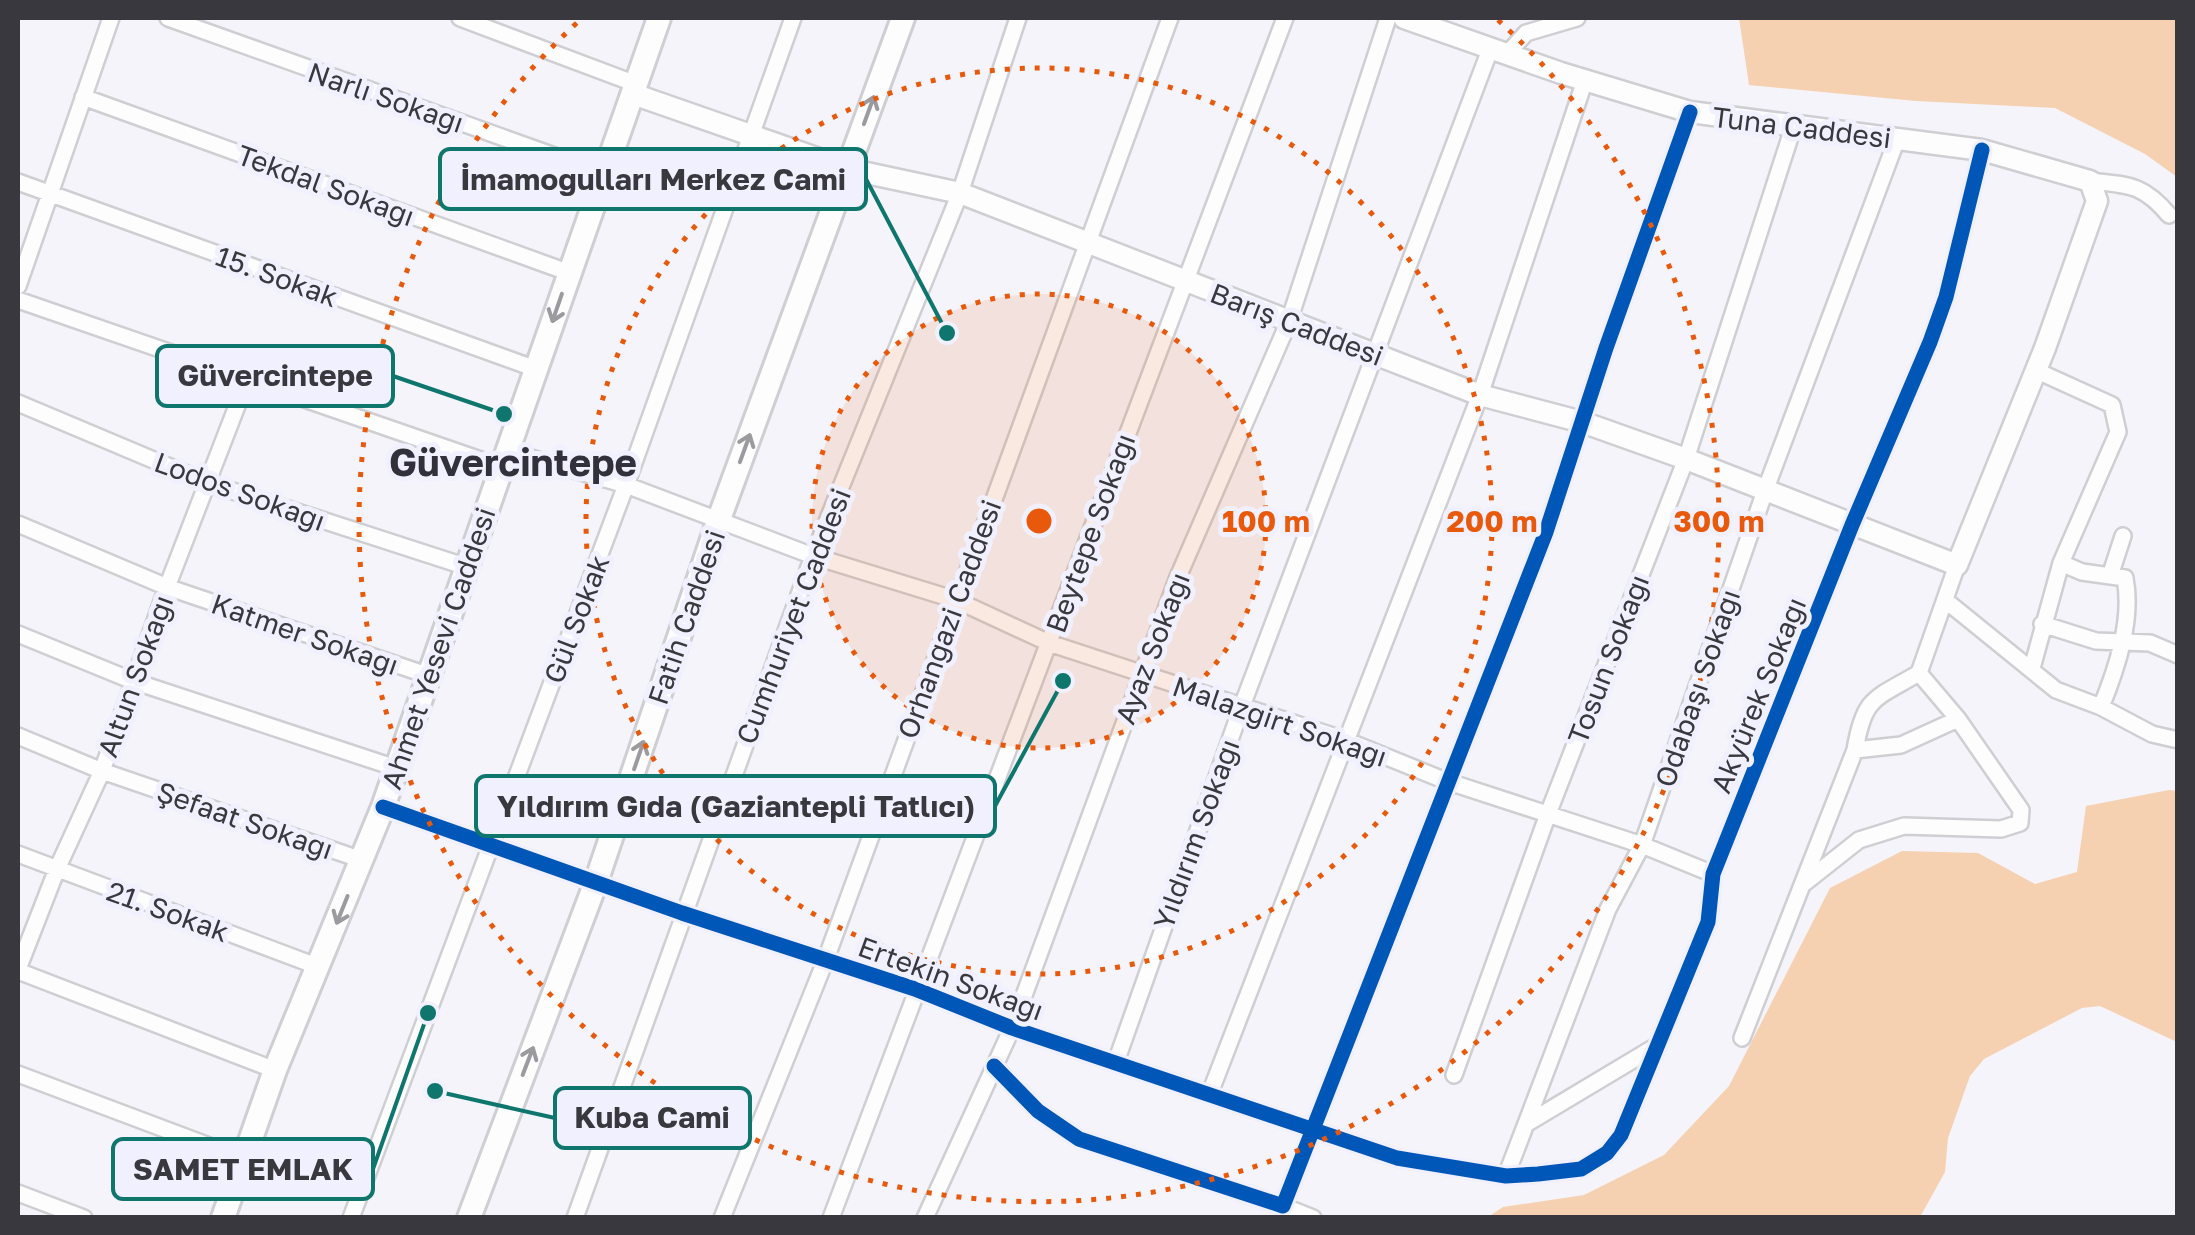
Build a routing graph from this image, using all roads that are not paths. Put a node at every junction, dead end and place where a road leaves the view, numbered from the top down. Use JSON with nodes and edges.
{"nodes":[{"id":1,"x":110,"y":18,"type":"edge"},
{"id":2,"x":168,"y":18,"type":"edge"},
{"id":3,"x":460,"y":18,"type":"edge"},
{"id":4,"x":659,"y":18,"type":"edge"},
{"id":5,"x":793,"y":18,"type":"edge"},
{"id":6,"x":902,"y":18,"type":"edge"},
{"id":7,"x":1018,"y":18,"type":"edge"},
{"id":8,"x":1170,"y":18,"type":"edge"},
{"id":9,"x":1285,"y":18,"type":"edge"},
{"id":10,"x":1388,"y":18,"type":"edge"},
{"id":11,"x":1404,"y":18,"type":"edge"},
{"id":12,"x":1577,"y":18,"type":"edge"},
{"id":13,"x":1500,"y":50,"type":"junction"},
{"id":14,"x":1585,"y":80,"type":"junction"},
{"id":15,"x":634,"y":89,"type":"junction"},
{"id":16,"x":83,"y":97,"type":"junction"},
{"id":17,"x":1690,"y":112,"type":"junction"},
{"id":18,"x":1793,"y":128,"type":"junction"},
{"id":19,"x":750,"y":135,"type":"junction"},
{"id":20,"x":1896,"y":139,"type":"junction"},
{"id":21,"x":1982,"y":150,"type":"junction"},
{"id":22,"x":848,"y":170,"type":"junction"},
{"id":23,"x":605,"y":174,"type":"junction"},
{"id":24,"x":2090,"y":181,"type":"junction"},
{"id":25,"x":18,"y":182,"type":"edge"},
{"id":26,"x":960,"y":192,"type":"junction"},
{"id":27,"x":49,"y":194,"type":"junction"},
{"id":28,"x":2169,"y":215,"type":"dead end"},
{"id":29,"x":1086,"y":242,"type":"junction"},
{"id":30,"x":570,"y":274,"type":"junction"},
{"id":31,"x":1186,"y":282,"type":"junction"},
{"id":32,"x":18,"y":286,"type":"edge"},
{"id":33,"x":18,"y":300,"type":"edge"},
{"id":34,"x":1290,"y":321,"type":"junction"},
{"id":35,"x":1375,"y":354,"type":"junction"},
{"id":36,"x":536,"y":369,"type":"junction"},
{"id":37,"x":2035,"y":370,"type":"junction"},
{"id":38,"x":246,"y":380,"type":"junction"},
{"id":39,"x":1480,"y":394,"type":"junction"},
{"id":40,"x":18,"y":403,"type":"edge"},
{"id":41,"x":1582,"y":422,"type":"junction"},
{"id":42,"x":1686,"y":458,"type":"junction"},
{"id":43,"x":504,"y":459,"type":"junction"},
{"id":44,"x":208,"y":483,"type":"junction"},
{"id":45,"x":626,"y":486,"type":"junction"},
{"id":46,"x":1765,"y":492,"type":"junction"},
{"id":47,"x":719,"y":520,"type":"junction"},
{"id":48,"x":18,"y":524,"type":"edge"},
{"id":49,"x":1852,"y":525,"type":"junction"},
{"id":50,"x":2123,"y":536,"type":"dead end"},
{"id":51,"x":813,"y":556,"type":"junction"},
{"id":52,"x":2060,"y":563,"type":"junction"},
{"id":53,"x":1958,"y":565,"type":"junction"},
{"id":54,"x":466,"y":567,"type":"junction"},
{"id":55,"x":2110,"y":576,"type":"junction"},
{"id":56,"x":166,"y":587,"type":"junction"},
{"id":57,"x":956,"y":600,"type":"junction"},
{"id":58,"x":1945,"y":600,"type":"junction"},
{"id":59,"x":2042,"y":624,"type":"junction"},
{"id":60,"x":18,"y":634,"type":"edge"},
{"id":61,"x":2120,"y":642,"type":"junction"},
{"id":62,"x":1049,"y":643,"type":"junction"},
{"id":63,"x":2178,"y":655,"type":"edge"},
{"id":64,"x":2032,"y":668,"type":"junction"},
{"id":65,"x":1142,"y":673,"type":"junction"},
{"id":66,"x":1919,"y":673,"type":"junction"},
{"id":67,"x":427,"y":675,"type":"junction"},
{"id":68,"x":133,"y":681,"type":"junction"},
{"id":69,"x":1242,"y":706,"type":"junction"},
{"id":70,"x":2101,"y":707,"type":"junction"},
{"id":71,"x":1958,"y":719,"type":"junction"},
{"id":72,"x":18,"y":736,"type":"edge"},
{"id":73,"x":1345,"y":740,"type":"junction"},
{"id":74,"x":2178,"y":740,"type":"edge"},
{"id":75,"x":1854,"y":750,"type":"junction"},
{"id":76,"x":396,"y":768,"type":"junction"},
{"id":77,"x":102,"y":772,"type":"junction"},
{"id":78,"x":1446,"y":781,"type":"junction"},
{"id":79,"x":383,"y":807,"type":"junction"},
{"id":80,"x":1548,"y":814,"type":"junction"},
{"id":81,"x":1642,"y":846,"type":"junction"},
{"id":82,"x":490,"y":847,"type":"junction"},
{"id":83,"x":18,"y":854,"type":"edge"},
{"id":84,"x":362,"y":860,"type":"junction"},
{"id":85,"x":57,"y":869,"type":"junction"},
{"id":86,"x":1713,"y":874,"type":"junction"},
{"id":87,"x":596,"y":882,"type":"junction"},
{"id":88,"x":1802,"y":884,"type":"junction"},
{"id":89,"x":682,"y":914,"type":"junction"},
{"id":90,"x":826,"y":959,"type":"junction"},
{"id":91,"x":319,"y":967,"type":"junction"},
{"id":92,"x":18,"y":970,"type":"edge"},
{"id":93,"x":915,"y":990,"type":"junction"},
{"id":94,"x":1012,"y":1028,"type":"junction"},
{"id":95,"x":1742,"y":1038,"type":"dead end"},
{"id":96,"x":1658,"y":1046,"type":"junction"},
{"id":97,"x":1116,"y":1062,"type":"junction"},
{"id":98,"x":994,"y":1066,"type":"junction"},
{"id":99,"x":275,"y":1070,"type":"junction"},
{"id":100,"x":18,"y":1074,"type":"edge"},
{"id":101,"x":1454,"y":1074,"type":"dead end"},
{"id":102,"x":1210,"y":1093,"type":"junction"},
{"id":103,"x":1526,"y":1124,"type":"junction"},
{"id":104,"x":1311,"y":1129,"type":"junction"},
{"id":105,"x":244,"y":1159,"type":"junction"},
{"id":106,"x":1506,"y":1176,"type":"junction"},
{"id":107,"x":18,"y":1193,"type":"edge"},
{"id":108,"x":1282,"y":1206,"type":"junction"},
{"id":109,"x":84,"y":1218,"type":"edge"},
{"id":110,"x":224,"y":1218,"type":"edge"},
{"id":111,"x":352,"y":1218,"type":"edge"},
{"id":112,"x":469,"y":1218,"type":"edge"},
{"id":113,"x":575,"y":1218,"type":"edge"},
{"id":114,"x":722,"y":1218,"type":"edge"},
{"id":115,"x":831,"y":1218,"type":"edge"},
{"id":116,"x":926,"y":1218,"type":"edge"},
{"id":117,"x":1312,"y":1218,"type":"edge"}],
"edges":[{"from":1,"to":16,"type":"street"},
{"from":2,"to":23,"type":"street","name":"Narlı Sokağı"},
{"from":3,"to":15,"type":"street"},
{"from":4,"to":15,"type":"main road","name":"Ahmet Yesevi Caddesi"},
{"from":5,"to":19,"type":"street","name":"Gül Sokak"},
{"from":22,"to":6,"type":"main road","name":"Fatih Caddesi","one_way":true},
{"from":7,"to":26,"type":"street","name":"Cumhuriyet Caddesi"},
{"from":8,"to":29,"type":"street","name":"Orhangazi Caddesi"},
{"from":9,"to":31,"type":"street","name":"Beytepe Sokağı"},
{"from":10,"to":34,"type":"street","name":"Ayaz Sokağı"},
{"from":11,"to":13,"type":"street","name":"Tuna Caddesi"},
{"from":12,"to":13,"type":"street"},
{"from":13,"to":14,"type":"street","name":"Tuna Caddesi"},
{"from":13,"to":35,"type":"street","name":"Yıldırım Sokağı"},
{"from":14,"to":17,"type":"street","name":"Tuna Caddesi"},
{"from":14,"to":39,"type":"street"},
{"from":15,"to":19,"type":"street","name":"Barış Caddesi"},
{"from":15,"to":23,"type":"main road","name":"Ahmet Yesevi Caddesi"},
{"from":16,"to":27,"type":"street"},
{"from":16,"to":30,"type":"street","name":"Tekdal Sokağı"},
{"from":17,"to":18,"type":"street","name":"Tuna Caddesi"},
{"from":17,"to":41,"type":"street"},
{"from":18,"to":20,"type":"street","name":"Tuna Caddesi"},
{"from":18,"to":42,"type":"street","name":"Tosun Sokağı"},
{"from":19,"to":22,"type":"street","name":"Barış Caddesi"},
{"from":19,"to":45,"type":"street","name":"Gül Sokak"},
{"from":20,"to":21,"type":"street","name":"Tuna Caddesi"},
{"from":20,"to":46,"type":"street","name":"Odabaşı Sokağı"},
{"from":21,"to":24,"type":"street","name":"Tuna Caddesi"},
{"from":21,"to":49,"type":"street","name":"Akyürek Sokağı"},
{"from":22,"to":26,"type":"street","name":"Barış Caddesi"},
{"from":47,"to":22,"type":"main road","name":"Fatih Caddesi","one_way":true},
{"from":23,"to":30,"type":"main road","name":"Ahmet Yesevi Caddesi"},
{"from":24,"to":28,"type":"street"},
{"from":24,"to":37,"type":"street"},
{"from":25,"to":27,"type":"street","name":"15. Sokak"},
{"from":26,"to":29,"type":"street","name":"Barış Caddesi"},
{"from":26,"to":51,"type":"street","name":"Cumhuriyet Caddesi"},
{"from":27,"to":32,"type":"street"},
{"from":27,"to":36,"type":"street","name":"15. Sokak"},
{"from":29,"to":31,"type":"street","name":"Barış Caddesi"},
{"from":29,"to":57,"type":"street","name":"Orhangazi Caddesi"},
{"from":30,"to":36,"type":"main road","name":"Ahmet Yesevi Caddesi","one_way":true},
{"from":31,"to":34,"type":"street","name":"Barış Caddesi"},
{"from":31,"to":62,"type":"street","name":"Beytepe Sokağı"},
{"from":33,"to":38,"type":"street","name":"Malazgirt Sokağı"},
{"from":34,"to":35,"type":"street","name":"Barış Caddesi"},
{"from":34,"to":65,"type":"street","name":"Ayaz Sokağı"},
{"from":35,"to":39,"type":"street","name":"Barış Caddesi"},
{"from":35,"to":69,"type":"street","name":"Yıldırım Sokağı"},
{"from":36,"to":43,"type":"main road","name":"Ahmet Yesevi Caddesi"},
{"from":37,"to":52,"type":"street"},
{"from":37,"to":53,"type":"street"},
{"from":38,"to":43,"type":"street","name":"Malazgirt Sokağı"},
{"from":38,"to":44,"type":"street","name":"Altun Sokağı"},
{"from":39,"to":41,"type":"street","name":"Barış Caddesi"},
{"from":39,"to":73,"type":"street"},
{"from":40,"to":44,"type":"street","name":"Lodos Sokağı"},
{"from":41,"to":42,"type":"street","name":"Barış Caddesi"},
{"from":41,"to":78,"type":"street"},
{"from":42,"to":46,"type":"street","name":"Barış Caddesi"},
{"from":42,"to":80,"type":"street","name":"Tosun Sokağı"},
{"from":43,"to":45,"type":"street","name":"Malazgirt Sokağı"},
{"from":43,"to":54,"type":"main road","name":"Ahmet Yesevi Caddesi"},
{"from":44,"to":54,"type":"street","name":"Lodos Sokağı"},
{"from":44,"to":56,"type":"street","name":"Altun Sokağı"},
{"from":45,"to":47,"type":"street","name":"Malazgirt Sokağı"},
{"from":45,"to":82,"type":"street","name":"Gül Sokak"},
{"from":46,"to":49,"type":"street","name":"Barış Caddesi"},
{"from":46,"to":81,"type":"street","name":"Odabaşı Sokağı"},
{"from":47,"to":51,"type":"street","name":"Malazgirt Sokağı"},
{"from":87,"to":47,"type":"main road","name":"Fatih Caddesi","one_way":true},
{"from":48,"to":56,"type":"street","name":"Katmer Sokağı"},
{"from":49,"to":53,"type":"street","name":"Barış Caddesi"},
{"from":49,"to":86,"type":"street","name":"Akyürek Sokağı"},
{"from":50,"to":55,"type":"street"},
{"from":51,"to":57,"type":"street","name":"Malazgirt Sokağı"},
{"from":51,"to":89,"type":"street","name":"Cumhuriyet Caddesi"},
{"from":52,"to":55,"type":"street"},
{"from":52,"to":59,"type":"street"},
{"from":53,"to":58,"type":"street"},
{"from":54,"to":67,"type":"main road","name":"Ahmet Yesevi Caddesi"},
{"from":55,"to":61,"type":"street"},
{"from":56,"to":67,"type":"street","name":"Katmer Sokağı"},
{"from":56,"to":68,"type":"street","name":"Altun Sokağı"},
{"from":57,"to":62,"type":"street","name":"Malazgirt Sokağı"},
{"from":57,"to":90,"type":"street","name":"Orhangazi Caddesi"},
{"from":58,"to":64,"type":"street"},
{"from":58,"to":66,"type":"street"},
{"from":59,"to":61,"type":"street"},
{"from":59,"to":64,"type":"street"},
{"from":60,"to":68,"type":"street"},
{"from":61,"to":63,"type":"street"},
{"from":61,"to":70,"type":"street"},
{"from":62,"to":65,"type":"street","name":"Malazgirt Sokağı"},
{"from":62,"to":93,"type":"street","name":"Beytepe Sokağı"},
{"from":64,"to":70,"type":"street"},
{"from":65,"to":69,"type":"street","name":"Malazgirt Sokağı"},
{"from":65,"to":94,"type":"street","name":"Ayaz Sokağı"},
{"from":66,"to":71,"type":"street"},
{"from":66,"to":75,"type":"street"},
{"from":67,"to":76,"type":"main road","name":"Ahmet Yesevi Caddesi"},
{"from":68,"to":76,"type":"street"},
{"from":68,"to":77,"type":"street","name":"Altun Sokağı"},
{"from":69,"to":73,"type":"street","name":"Malazgirt Sokağı"},
{"from":69,"to":97,"type":"street","name":"Yıldırım Sokağı"},
{"from":70,"to":74,"type":"street"},
{"from":71,"to":75,"type":"street"},
{"from":71,"to":88,"type":"street"},
{"from":72,"to":77,"type":"street","name":"Şefaat Sokağı"},
{"from":73,"to":78,"type":"street","name":"Malazgirt Sokağı"},
{"from":73,"to":102,"type":"street"},
{"from":75,"to":88,"type":"street"},
{"from":76,"to":79,"type":"main road","name":"Ahmet Yesevi Caddesi"},
{"from":77,"to":84,"type":"street","name":"Şefaat Sokağı"},
{"from":77,"to":85,"type":"street","name":"Altun Sokağı"},
{"from":78,"to":80,"type":"street","name":"Malazgirt Sokağı"},
{"from":78,"to":104,"type":"street"},
{"from":79,"to":82,"type":"street","name":"Ertekin Sokağı"},
{"from":79,"to":84,"type":"main road","name":"Ahmet Yesevi Caddesi"},
{"from":80,"to":81,"type":"street","name":"Malazgirt Sokağı"},
{"from":80,"to":101,"type":"street","name":"Tosun Sokağı"},
{"from":81,"to":86,"type":"street","name":"Malazgirt Sokağı"},
{"from":81,"to":103,"type":"street","name":"Odabaşı Sokağı"},
{"from":82,"to":87,"type":"street","name":"Ertekin Sokağı"},
{"from":82,"to":111,"type":"street","name":"Gül Sokak"},
{"from":83,"to":85,"type":"street","name":"21. Sokak"},
{"from":84,"to":91,"type":"main road","name":"Ahmet Yesevi Caddesi","one_way":true},
{"from":85,"to":91,"type":"street","name":"21. Sokak"},
{"from":85,"to":92,"type":"street","name":"Altun Sokağı"},
{"from":86,"to":96,"type":"street","name":"Akyürek Sokağı"},
{"from":87,"to":89,"type":"street","name":"Ertekin Sokağı"},
{"from":112,"to":87,"type":"main road","name":"Fatih Caddesi","one_way":true},
{"from":88,"to":95,"type":"street"},
{"from":89,"to":90,"type":"street","name":"Ertekin Sokağı"},
{"from":89,"to":113,"type":"street","name":"Cumhuriyet Caddesi"},
{"from":90,"to":93,"type":"street","name":"Ertekin Sokağı"},
{"from":90,"to":114,"type":"street","name":"Orhangazi Caddesi"},
{"from":91,"to":99,"type":"main road","name":"Ahmet Yesevi Caddesi"},
{"from":92,"to":99,"type":"street"},
{"from":93,"to":94,"type":"street","name":"Ertekin Sokağı"},
{"from":93,"to":115,"type":"street","name":"Beytepe Sokağı"},
{"from":94,"to":97,"type":"street","name":"Ertekin Sokağı"},
{"from":94,"to":98,"type":"street","name":"Ayaz Sokağı"},
{"from":96,"to":103,"type":"street"},
{"from":96,"to":106,"type":"street","name":"Akyürek Sokağı"},
{"from":97,"to":102,"type":"street","name":"Ertekin Sokağı"},
{"from":98,"to":108,"type":"street"},
{"from":98,"to":116,"type":"street","name":"Ayaz Sokağı"},
{"from":99,"to":105,"type":"main road","name":"Ahmet Yesevi Caddesi"},
{"from":100,"to":105,"type":"street"},
{"from":102,"to":104,"type":"street","name":"Ertekin Sokağı"},
{"from":103,"to":106,"type":"street","name":"Odabaşı Sokağı"},
{"from":104,"to":106,"type":"street","name":"Ertekin Sokağı"},
{"from":104,"to":108,"type":"street"},
{"from":105,"to":110,"type":"main road","name":"Ahmet Yesevi Caddesi"},
{"from":107,"to":109,"type":"street"},
{"from":108,"to":117,"type":"street"}]}
